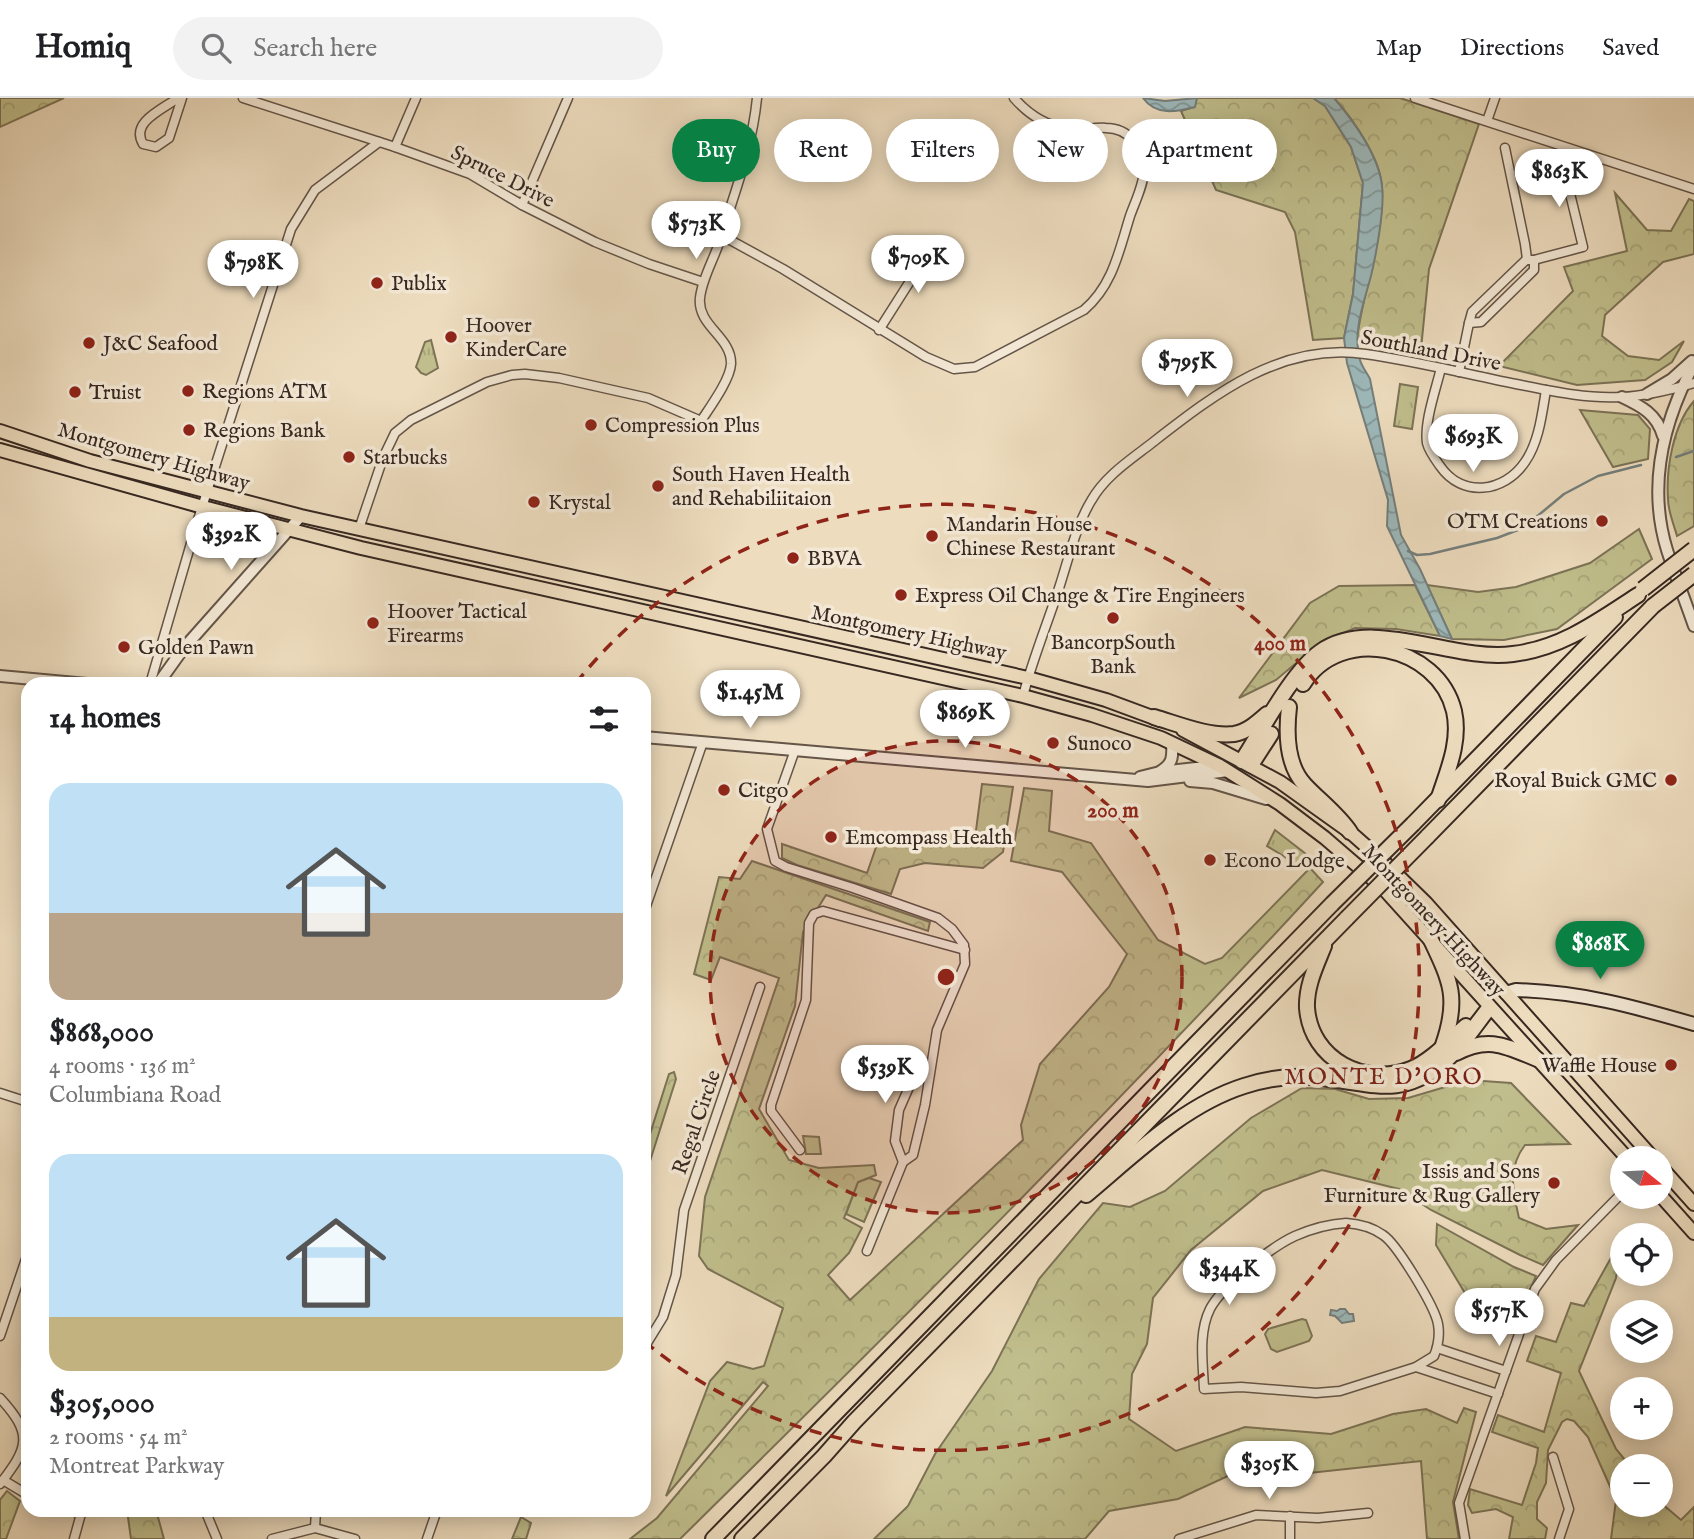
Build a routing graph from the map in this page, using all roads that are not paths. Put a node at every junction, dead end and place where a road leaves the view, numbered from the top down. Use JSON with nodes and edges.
{"nodes":[{"id":1,"x":180,"y":98,"type":"edge"},
{"id":2,"x":243,"y":98,"type":"edge"},
{"id":3,"x":416,"y":98,"type":"edge"},
{"id":4,"x":568,"y":98,"type":"edge"},
{"id":5,"x":757,"y":98,"type":"edge"},
{"id":6,"x":1014,"y":98,"type":"edge"},
{"id":7,"x":1415,"y":98,"type":"edge"},
{"id":8,"x":1496,"y":98,"type":"edge"},
{"id":9,"x":1487,"y":121,"type":"junction"},
{"id":10,"x":379,"y":142,"type":"junction"},
{"id":11,"x":396,"y":147,"type":"junction"},
{"id":12,"x":1505,"y":148,"type":"dead end"},
{"id":13,"x":1570,"y":149,"type":"junction"},
{"id":14,"x":1694,"y":188,"type":"edge"},
{"id":15,"x":522,"y":205,"type":"junction"},
{"id":16,"x":721,"y":235,"type":"junction"},
{"id":17,"x":933,"y":245,"type":"dead end"},
{"id":18,"x":1530,"y":260,"type":"junction"},
{"id":19,"x":703,"y":282,"type":"junction"},
{"id":20,"x":1469,"y":323,"type":"junction"},
{"id":21,"x":879,"y":330,"type":"junction"},
{"id":22,"x":1694,"y":362,"type":"edge"},
{"id":23,"x":1441,"y":368,"type":"junction"},
{"id":24,"x":1459,"y":372,"type":"junction"},
{"id":25,"x":1694,"y":383,"type":"edge"},
{"id":26,"x":1682,"y":386,"type":"junction"},
{"id":27,"x":1546,"y":390,"type":"junction"},
{"id":28,"x":1647,"y":394,"type":"junction"},
{"id":29,"x":1622,"y":397,"type":"junction"},
{"id":30,"x":0,"y":431,"type":"edge"},
{"id":31,"x":1664,"y":438,"type":"junction"},
{"id":32,"x":0,"y":450,"type":"edge"},
{"id":33,"x":208,"y":491,"type":"junction"},
{"id":34,"x":203,"y":507,"type":"junction"},
{"id":35,"x":301,"y":516,"type":"junction"},
{"id":36,"x":359,"y":529,"type":"junction"},
{"id":37,"x":289,"y":530,"type":"junction"},
{"id":38,"x":1694,"y":549,"type":"edge"},
{"id":39,"x":1694,"y":574,"type":"edge"},
{"id":40,"x":1641,"y":592,"type":"junction"},
{"id":41,"x":1694,"y":626,"type":"edge"},
{"id":42,"x":0,"y":676,"type":"edge"},
{"id":43,"x":152,"y":677,"type":"edge"},
{"id":44,"x":163,"y":677,"type":"edge"},
{"id":45,"x":21,"y":678,"type":"edge"},
{"id":46,"x":1028,"y":678,"type":"junction"},
{"id":47,"x":1023,"y":696,"type":"junction"},
{"id":48,"x":1284,"y":706,"type":"junction"},
{"id":49,"x":1154,"y":717,"type":"junction"},
{"id":50,"x":651,"y":738,"type":"edge"},
{"id":51,"x":703,"y":742,"type":"junction"},
{"id":52,"x":1172,"y":744,"type":"junction"},
{"id":53,"x":794,"y":750,"type":"junction"},
{"id":54,"x":1247,"y":763,"type":"junction"},
{"id":55,"x":1224,"y":768,"type":"junction"},
{"id":56,"x":1160,"y":772,"type":"junction"},
{"id":57,"x":1134,"y":778,"type":"junction"},
{"id":58,"x":1177,"y":779,"type":"junction"},
{"id":59,"x":1438,"y":800,"type":"junction"},
{"id":60,"x":1280,"y":804,"type":"junction"},
{"id":61,"x":1350,"y":832,"type":"junction"},
{"id":62,"x":651,"y":892,"type":"edge"},
{"id":63,"x":1328,"y":936,"type":"junction"},
{"id":64,"x":1430,"y":940,"type":"junction"},
{"id":65,"x":965,"y":950,"type":"junction"},
{"id":66,"x":760,"y":987,"type":"dead end"},
{"id":67,"x":1506,"y":993,"type":"junction"},
{"id":68,"x":1489,"y":1008,"type":"junction"},
{"id":69,"x":1694,"y":1024,"type":"edge"},
{"id":70,"x":1447,"y":1050,"type":"junction"},
{"id":71,"x":1538,"y":1059,"type":"junction"},
{"id":72,"x":929,"y":1067,"type":"junction"},
{"id":73,"x":0,"y":1093,"type":"edge"},
{"id":74,"x":21,"y":1100,"type":"edge"},
{"id":75,"x":1616,"y":1146,"type":"edge"},
{"id":76,"x":1642,"y":1146,"type":"edge"},
{"id":77,"x":800,"y":1150,"type":"dead end"},
{"id":78,"x":903,"y":1162,"type":"junction"},
{"id":79,"x":1673,"y":1180,"type":"edge"},
{"id":80,"x":1694,"y":1204,"type":"edge"},
{"id":81,"x":1610,"y":1205,"type":"edge"},
{"id":82,"x":1673,"y":1209,"type":"edge"},
{"id":83,"x":1694,"y":1233,"type":"edge"},
{"id":84,"x":1028,"y":1242,"type":"junction"},
{"id":85,"x":867,"y":1251,"type":"dead end"},
{"id":86,"x":21,"y":1274,"type":"edge"},
{"id":87,"x":0,"y":1336,"type":"edge"},
{"id":88,"x":651,"y":1337,"type":"edge"},
{"id":89,"x":1437,"y":1348,"type":"junction"},
{"id":90,"x":1416,"y":1367,"type":"junction"},
{"id":91,"x":1506,"y":1371,"type":"junction"},
{"id":92,"x":1498,"y":1394,"type":"junction"},
{"id":93,"x":0,"y":1398,"type":"edge"},
{"id":94,"x":21,"y":1426,"type":"edge"},
{"id":95,"x":21,"y":1451,"type":"edge"},
{"id":96,"x":1553,"y":1457,"type":"dead end"},
{"id":97,"x":2,"y":1482,"type":"edge"},
{"id":98,"x":21,"y":1492,"type":"edge"},
{"id":99,"x":1368,"y":1513,"type":"dead end"},
{"id":100,"x":1290,"y":1516,"type":"junction"},
{"id":101,"x":81,"y":1517,"type":"edge"},
{"id":102,"x":208,"y":1517,"type":"edge"},
{"id":103,"x":316,"y":1517,"type":"edge"},
{"id":104,"x":435,"y":1517,"type":"edge"},
{"id":105,"x":315,"y":1528,"type":"junction"},
{"id":106,"x":74,"y":1539,"type":"edge"},
{"id":107,"x":217,"y":1539,"type":"edge"},
{"id":108,"x":272,"y":1539,"type":"edge"},
{"id":109,"x":355,"y":1539,"type":"edge"},
{"id":110,"x":427,"y":1539,"type":"edge"},
{"id":111,"x":713,"y":1539,"type":"edge"},
{"id":112,"x":742,"y":1539,"type":"edge"},
{"id":113,"x":1180,"y":1539,"type":"edge"},
{"id":114,"x":1290,"y":1539,"type":"edge"},
{"id":115,"x":1465,"y":1539,"type":"edge"},
{"id":116,"x":1559,"y":1539,"type":"edge"}],
"edges":[{"from":1,"to":1,"type":"street"},
{"from":2,"to":10,"type":"street","name":"Spruce Drive"},
{"from":3,"to":11,"type":"street"},
{"from":4,"to":15,"type":"street"},
{"from":5,"to":16,"type":"street"},
{"from":6,"to":21,"type":"street"},
{"from":7,"to":9,"type":"street"},
{"from":8,"to":9,"type":"street"},
{"from":9,"to":13,"type":"street"},
{"from":10,"to":11,"type":"street","name":"Spruce Drive"},
{"from":10,"to":33,"type":"street"},
{"from":11,"to":15,"type":"street","name":"Spruce Drive"},
{"from":12,"to":18,"type":"street"},
{"from":13,"to":14,"type":"street"},
{"from":13,"to":18,"type":"street"},
{"from":15,"to":19,"type":"street","name":"Spruce Drive"},
{"from":16,"to":19,"type":"street"},
{"from":16,"to":21,"type":"street"},
{"from":17,"to":21,"type":"street"},
{"from":18,"to":20,"type":"street"},
{"from":18,"to":20,"type":"street"},
{"from":19,"to":36,"type":"street"},
{"from":20,"to":24,"type":"street"},
{"from":22,"to":26,"type":"street"},
{"from":22,"to":28,"type":"street"},
{"from":23,"to":24,"type":"street","name":"Southland Drive"},
{"from":23,"to":27,"type":"street"},
{"from":23,"to":46,"type":"street","name":"Southland Drive"},
{"from":24,"to":27,"type":"street","name":"Southland Drive"},
{"from":25,"to":26,"type":"street","name":"Southland Drive"},
{"from":26,"to":28,"type":"street","name":"Southland Drive"},
{"from":26,"to":31,"type":"street"},
{"from":27,"to":29,"type":"street","name":"Southland Drive"},
{"from":28,"to":29,"type":"street","name":"Southland Drive"},
{"from":29,"to":31,"type":"street"},
{"from":30,"to":33,"type":"main road","name":"Montgomery Highway"},
{"from":31,"to":41,"type":"street"},
{"from":32,"to":34,"type":"main road","name":"Montgomery Highway"},
{"from":33,"to":34,"type":"street"},
{"from":33,"to":35,"type":"main road","name":"Montgomery Highway"},
{"from":34,"to":37,"type":"main road","name":"Montgomery Highway"},
{"from":34,"to":43,"type":"street"},
{"from":35,"to":36,"type":"main road","name":"Montgomery Highway"},
{"from":35,"to":37,"type":"street"},
{"from":36,"to":46,"type":"main road","name":"Montgomery Highway"},
{"from":37,"to":44,"type":"street"},
{"from":37,"to":47,"type":"main road","name":"Montgomery Highway"},
{"from":38,"to":40,"type":"highway","bridge":true},
{"from":39,"to":63,"type":"highway","bridge":true},
{"from":40,"to":48,"type":"highway"},
{"from":40,"to":59,"type":"highway"},
{"from":42,"to":45,"type":"street"},
{"from":46,"to":47,"type":"street","name":"Southland Drive"},
{"from":46,"to":49,"type":"main road","name":"Montgomery Highway"},
{"from":47,"to":52,"type":"main road","name":"Montgomery Highway"},
{"from":48,"to":49,"type":"highway"},
{"from":48,"to":54,"type":"highway"},
{"from":48,"to":59,"type":"highway"},
{"from":48,"to":61,"type":"highway"},
{"from":49,"to":54,"type":"main road","name":"Montgomery Highway"},
{"from":50,"to":51,"type":"street"},
{"from":51,"to":53,"type":"street"},
{"from":51,"to":62,"type":"street"},
{"from":52,"to":55,"type":"main road","name":"Montgomery Highway"},
{"from":52,"to":56,"type":"street"},
{"from":53,"to":57,"type":"street"},
{"from":53,"to":65,"type":"street"},
{"from":54,"to":55,"type":"main road"},
{"from":54,"to":61,"type":"main road","name":"Montgomery Highway"},
{"from":55,"to":56,"type":"street"},
{"from":55,"to":58,"type":"street"},
{"from":55,"to":60,"type":"main road","name":"Montgomery Highway"},
{"from":56,"to":57,"type":"street"},
{"from":57,"to":58,"type":"street"},
{"from":58,"to":60,"type":"street"},
{"from":59,"to":111,"type":"highway","bridge":true},
{"from":60,"to":64,"type":"main road","name":"Montgomery Highway"},
{"from":61,"to":67,"type":"main road","name":"Montgomery Highway"},
{"from":63,"to":70,"type":"highway"},
{"from":63,"to":84,"type":"highway"},
{"from":64,"to":68,"type":"main road","name":"Montgomery Highway"},
{"from":64,"to":70,"type":"highway"},
{"from":65,"to":72,"type":"street"},
{"from":65,"to":77,"type":"street"},
{"from":66,"to":88,"type":"street","name":"Regal Circle"},
{"from":67,"to":68,"type":"main road"},
{"from":67,"to":69,"type":"main road"},
{"from":67,"to":76,"type":"main road","name":"Montgomery Highway"},
{"from":68,"to":70,"type":"highway"},
{"from":68,"to":71,"type":"main road","name":"Montgomery Highway"},
{"from":70,"to":71,"type":"highway"},
{"from":70,"to":84,"type":"highway"},
{"from":71,"to":75,"type":"main road","name":"Montgomery Highway"},
{"from":72,"to":78,"type":"street"},
{"from":72,"to":78,"type":"street"},
{"from":73,"to":74,"type":"street"},
{"from":78,"to":85,"type":"street"},
{"from":79,"to":80,"type":"main road"},
{"from":81,"to":91,"type":"street"},
{"from":82,"to":83,"type":"main road"},
{"from":84,"to":112,"type":"highway"},
{"from":86,"to":87,"type":"street"},
{"from":89,"to":90,"type":"street"},
{"from":89,"to":90,"type":"street"},
{"from":89,"to":91,"type":"street"},
{"from":90,"to":92,"type":"street"},
{"from":91,"to":92,"type":"street"},
{"from":92,"to":115,"type":"street"},
{"from":93,"to":94,"type":"street"},
{"from":95,"to":97,"type":"street"},
{"from":96,"to":116,"type":"street"},
{"from":97,"to":98,"type":"street"},
{"from":99,"to":100,"type":"street"},
{"from":100,"to":113,"type":"street"},
{"from":100,"to":114,"type":"street"},
{"from":101,"to":106,"type":"street"},
{"from":102,"to":107,"type":"street"},
{"from":103,"to":105,"type":"street"},
{"from":104,"to":110,"type":"street"},
{"from":105,"to":108,"type":"street"},
{"from":105,"to":109,"type":"street"}]}
